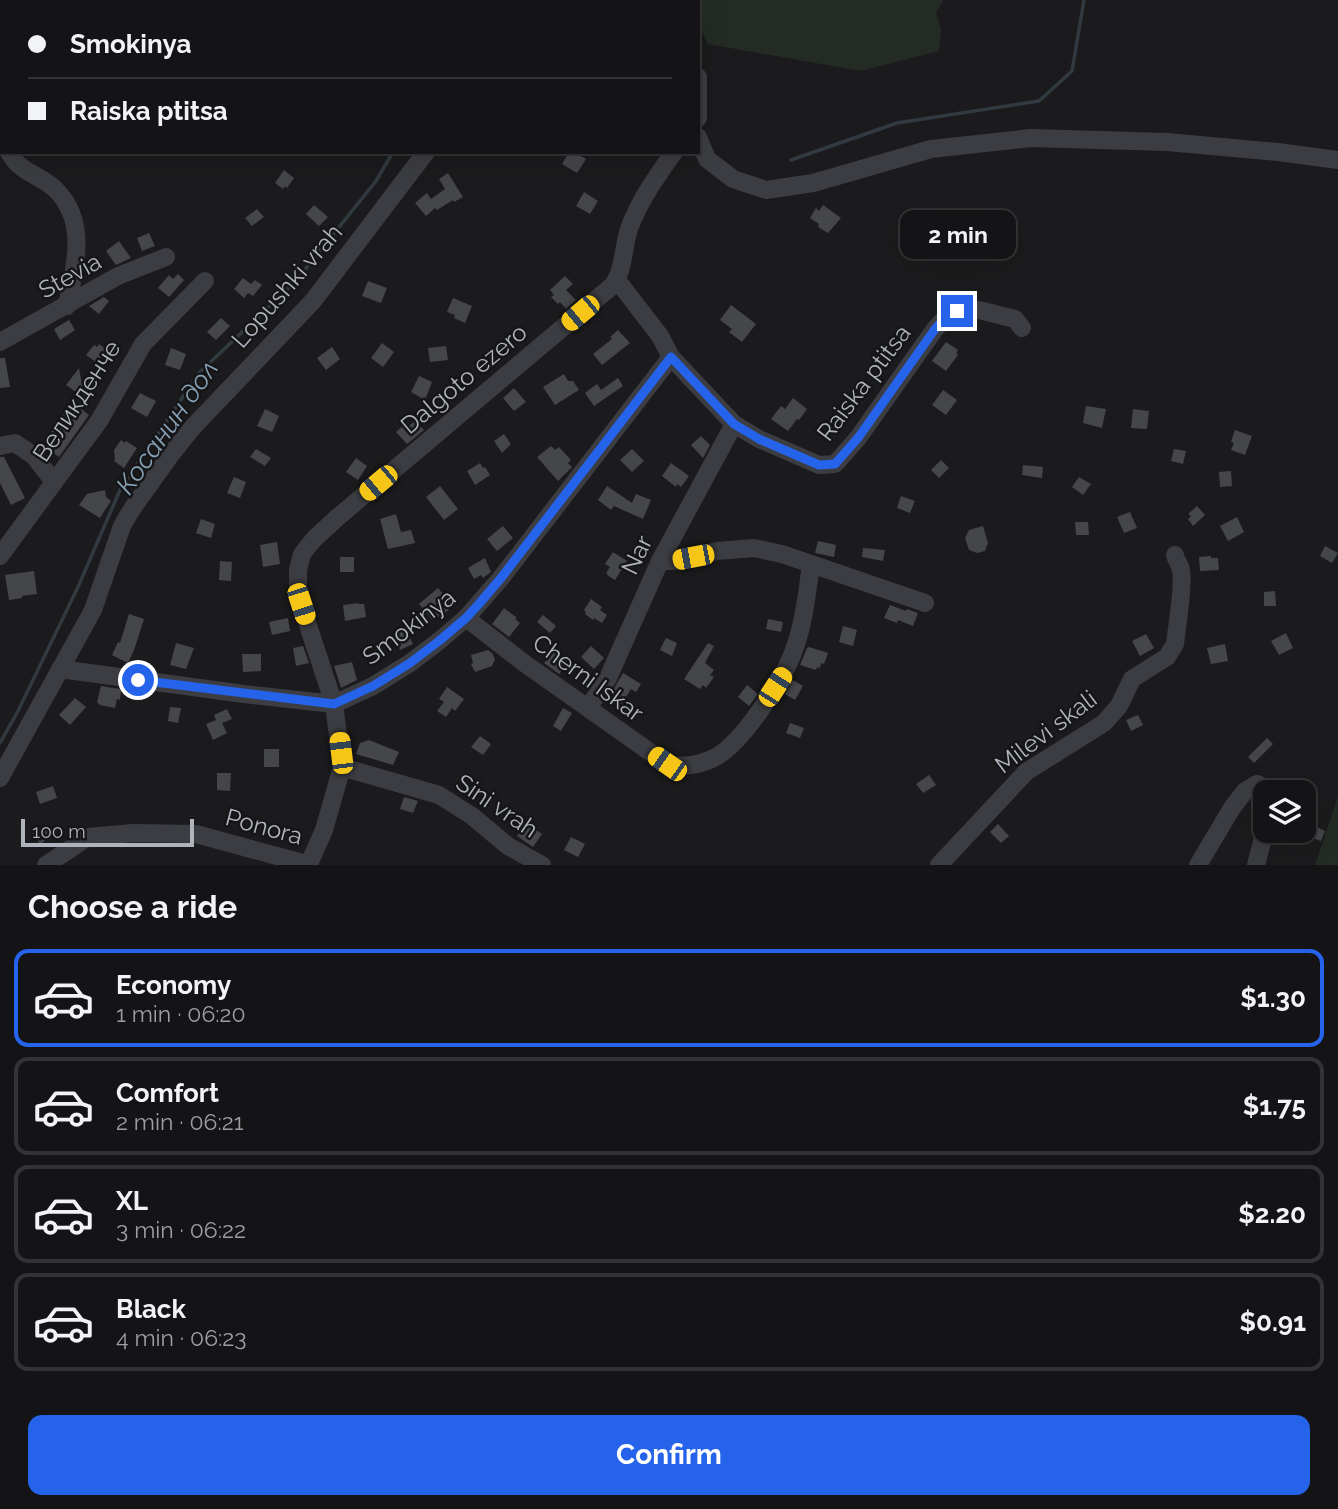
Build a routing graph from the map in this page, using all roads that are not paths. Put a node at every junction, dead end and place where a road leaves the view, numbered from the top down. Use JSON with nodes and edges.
{"nodes":[{"id":1,"x":700,"y":142,"type":"edge"},
{"id":2,"x":10,"y":154,"type":"edge"},
{"id":3,"x":424,"y":154,"type":"edge"},
{"id":4,"x":673,"y":154,"type":"edge"},
{"id":5,"x":1338,"y":160,"type":"edge"},
{"id":6,"x":166,"y":257,"type":"dead end"},
{"id":7,"x":617,"y":280,"type":"junction"},
{"id":8,"x":205,"y":281,"type":"dead end"},
{"id":9,"x":67,"y":306,"type":"junction"},
{"id":10,"x":1021,"y":328,"type":"dead end"},
{"id":11,"x":0,"y":342,"type":"edge"},
{"id":12,"x":671,"y":357,"type":"junction"},
{"id":13,"x":734,"y":424,"type":"junction"},
{"id":14,"x":0,"y":446,"type":"edge"},
{"id":15,"x":54,"y":482,"type":"junction"},
{"id":16,"x":1175,"y":555,"type":"dead end"},
{"id":17,"x":0,"y":556,"type":"edge"},
{"id":18,"x":660,"y":561,"type":"junction"},
{"id":19,"x":811,"y":565,"type":"junction"},
{"id":20,"x":925,"y":603,"type":"dead end"},
{"id":21,"x":466,"y":618,"type":"junction"},
{"id":22,"x":60,"y":669,"type":"junction"},
{"id":23,"x":334,"y":704,"type":"junction"},
{"id":24,"x":587,"y":708,"type":"junction"},
{"id":25,"x":342,"y":767,"type":"junction"},
{"id":26,"x":0,"y":778,"type":"edge"},
{"id":27,"x":1253,"y":790,"type":"edge"},
{"id":28,"x":1262,"y":843,"type":"edge"},
{"id":29,"x":258,"y":858,"type":"edge"},
{"id":30,"x":46,"y":865,"type":"edge"},
{"id":31,"x":310,"y":865,"type":"edge"},
{"id":32,"x":542,"y":865,"type":"edge"},
{"id":33,"x":939,"y":865,"type":"edge"},
{"id":34,"x":1198,"y":865,"type":"edge"},
{"id":35,"x":1256,"y":865,"type":"edge"}],
"edges":[{"from":1,"to":5,"type":"street"},
{"from":2,"to":9,"type":"street"},
{"from":3,"to":22,"type":"street","name":"Lopushki vrah"},
{"from":4,"to":7,"type":"street"},
{"from":6,"to":9,"type":"street","name":"Stevia"},
{"from":7,"to":12,"type":"street","name":"Raiska ptitsa"},
{"from":7,"to":23,"type":"street","name":"Dalgoto ezero"},
{"from":8,"to":15,"type":"street","name":"Великденче"},
{"from":9,"to":11,"type":"street","name":"Stevia"},
{"from":10,"to":13,"type":"street","name":"Raiska ptitsa"},
{"from":12,"to":13,"type":"street","name":"Raiska ptitsa"},
{"from":12,"to":21,"type":"street","name":"Smokinya"},
{"from":13,"to":18,"type":"street","name":"Nar"},
{"from":14,"to":15,"type":"street"},
{"from":15,"to":17,"type":"street","name":"Великденче"},
{"from":16,"to":33,"type":"street","name":"Milevi skali"},
{"from":18,"to":19,"type":"street"},
{"from":18,"to":24,"type":"street","name":"Nar"},
{"from":19,"to":20,"type":"street"},
{"from":19,"to":24,"type":"street","name":"Cherni Iskar"},
{"from":21,"to":23,"type":"street","name":"Smokinya"},
{"from":21,"to":24,"type":"street","name":"Cherni Iskar"},
{"from":22,"to":23,"type":"street"},
{"from":22,"to":26,"type":"street","name":"Lopushki vrah"},
{"from":23,"to":25,"type":"street","name":"Dalgoto ezero"},
{"from":25,"to":31,"type":"street","name":"Dalgoto ezero"},
{"from":25,"to":32,"type":"street","name":"Sini vrah"},
{"from":27,"to":34,"type":"street"},
{"from":28,"to":35,"type":"street"},
{"from":29,"to":30,"type":"street","name":"Ponora"},
{"from":29,"to":31,"type":"street","name":"Ponora"}]}
